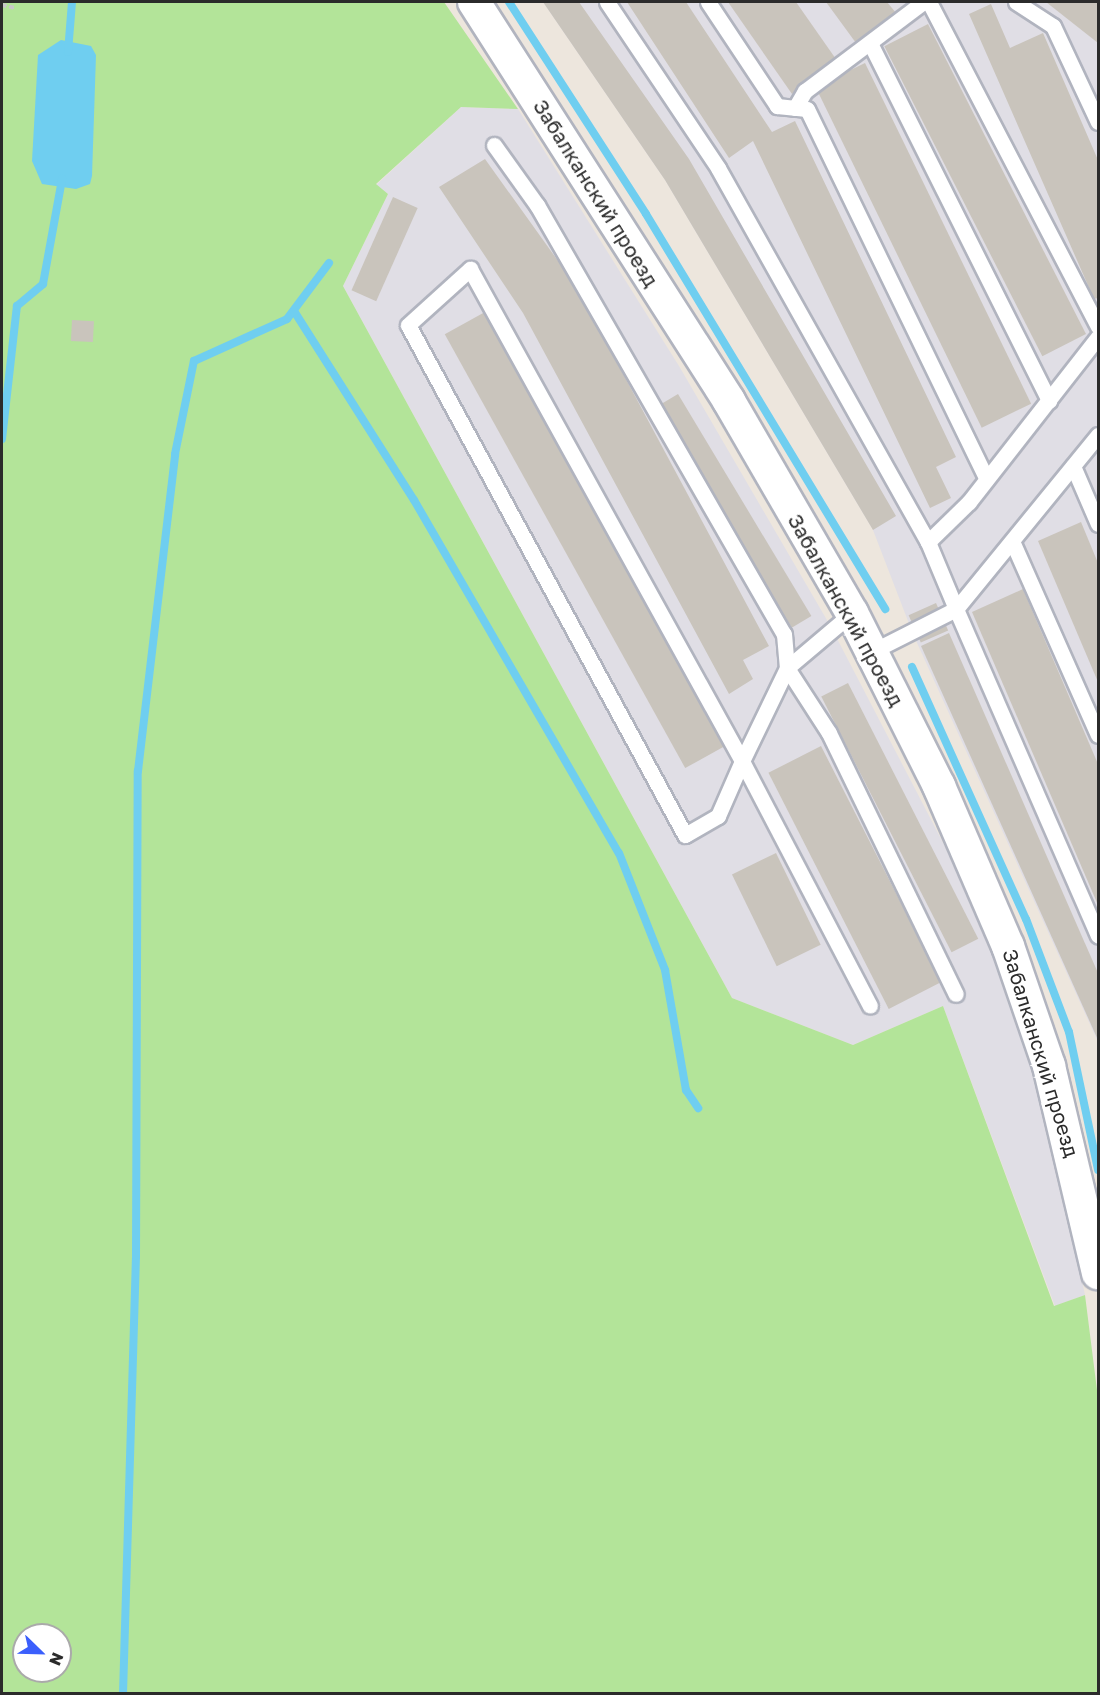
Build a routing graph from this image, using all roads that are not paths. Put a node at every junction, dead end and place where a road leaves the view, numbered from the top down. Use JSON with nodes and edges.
{"nodes":[{"id":1,"x":474,"y":2,"type":"edge"},
{"id":2,"x":607,"y":2,"type":"edge"},
{"id":3,"x":708,"y":2,"type":"edge"},
{"id":4,"x":923,"y":2,"type":"edge"},
{"id":5,"x":929,"y":2,"type":"edge"},
{"id":6,"x":1016,"y":2,"type":"edge"},
{"id":7,"x":871,"y":45,"type":"junction"},
{"id":8,"x":795,"y":108,"type":"junction"},
{"id":9,"x":1098,"y":122,"type":"edge"},
{"id":10,"x":494,"y":145,"type":"dead end"},
{"id":11,"x":1098,"y":327,"type":"edge"},
{"id":12,"x":1098,"y":337,"type":"edge"},
{"id":13,"x":1049,"y":401,"type":"junction"},
{"id":14,"x":1098,"y":435,"type":"edge"},
{"id":15,"x":1073,"y":466,"type":"junction"},
{"id":16,"x":987,"y":479,"type":"junction"},
{"id":17,"x":1098,"y":524,"type":"edge"},
{"id":18,"x":1012,"y":541,"type":"junction"},
{"id":19,"x":928,"y":542,"type":"junction"},
{"id":20,"x":956,"y":609,"type":"junction"},
{"id":21,"x":852,"y":613,"type":"junction"},
{"id":22,"x":871,"y":652,"type":"junction"},
{"id":23,"x":787,"y":668,"type":"junction"},
{"id":24,"x":1098,"y":735,"type":"edge"},
{"id":25,"x":742,"y":761,"type":"junction"},
{"id":26,"x":1098,"y":935,"type":"edge"},
{"id":27,"x":956,"y":994,"type":"dead end"},
{"id":28,"x":870,"y":1006,"type":"dead end"},
{"id":29,"x":1098,"y":1273,"type":"edge"}],
"edges":[{"from":1,"to":21,"type":"street","name":"Забалканский проезд"},
{"from":2,"to":19,"type":"lane"},
{"from":3,"to":8,"type":"lane"},
{"from":4,"to":7,"type":"lane"},
{"from":5,"to":11,"type":"lane"},
{"from":6,"to":9,"type":"lane"},
{"from":7,"to":8,"type":"lane"},
{"from":7,"to":13,"type":"lane"},
{"from":8,"to":16,"type":"lane"},
{"from":10,"to":23,"type":"lane"},
{"from":12,"to":13,"type":"lane"},
{"from":13,"to":16,"type":"lane"},
{"from":14,"to":15,"type":"lane"},
{"from":15,"to":17,"type":"lane"},
{"from":15,"to":18,"type":"lane"},
{"from":16,"to":19,"type":"lane"},
{"from":18,"to":20,"type":"lane"},
{"from":18,"to":24,"type":"lane"},
{"from":19,"to":20,"type":"lane"},
{"from":20,"to":22,"type":"lane"},
{"from":20,"to":26,"type":"lane"},
{"from":21,"to":22,"type":"street","name":"Забалканский проезд"},
{"from":21,"to":23,"type":"lane"},
{"from":22,"to":29,"type":"street","name":"Забалканский проезд"},
{"from":23,"to":25,"type":"lane"},
{"from":23,"to":27,"type":"lane"},
{"from":25,"to":25,"type":"lane"},
{"from":25,"to":28,"type":"lane"}]}
